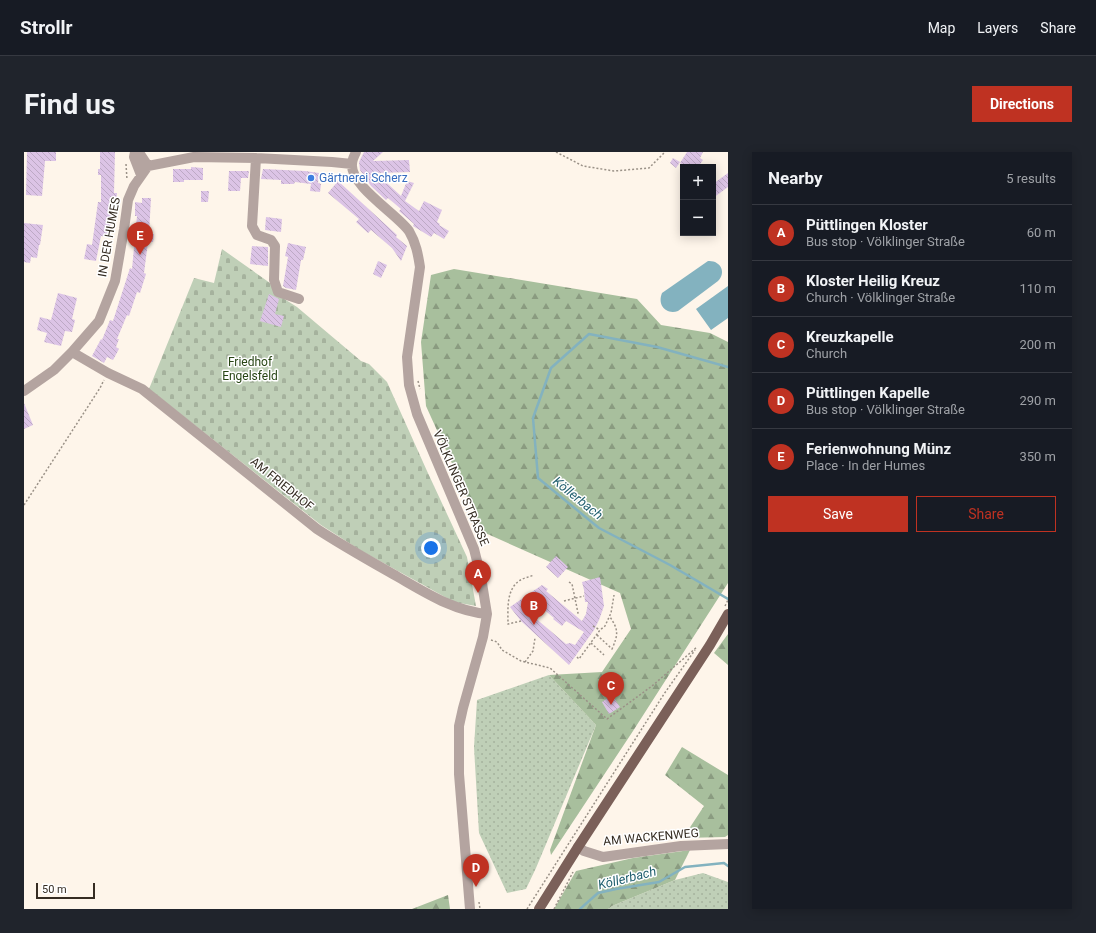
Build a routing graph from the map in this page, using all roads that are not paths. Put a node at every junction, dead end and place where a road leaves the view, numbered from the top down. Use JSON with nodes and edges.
{"nodes":[{"id":1,"x":135,"y":152,"type":"edge"},
{"id":2,"x":356,"y":152,"type":"edge"},
{"id":3,"x":256,"y":158,"type":"junction"},
{"id":4,"x":352,"y":164,"type":"junction"},
{"id":5,"x":148,"y":166,"type":"junction"},
{"id":6,"x":141,"y":175,"type":"junction"},
{"id":7,"x":299,"y":299,"type":"dead end"},
{"id":8,"x":72,"y":352,"type":"junction"},
{"id":9,"x":24,"y":391,"type":"edge"},
{"id":10,"x":487,"y":614,"type":"junction"},
{"id":11,"x":727,"y":616,"type":"edge"},
{"id":12,"x":728,"y":844,"type":"edge"},
{"id":13,"x":578,"y":847,"type":"junction"},
{"id":14,"x":473,"y":906,"type":"edge"},
{"id":15,"x":539,"y":909,"type":"edge"}],
"edges":[{"from":1,"to":5,"type":"street"},
{"from":1,"to":6,"type":"street"},
{"from":2,"to":4,"type":"street"},
{"from":3,"to":4,"type":"street"},
{"from":3,"to":5,"type":"street"},
{"from":3,"to":7,"type":"street"},
{"from":4,"to":10,"type":"street","name":"VÖLKLINGER STRASSE"},
{"from":5,"to":6,"type":"street","name":"IN DER HUMES"},
{"from":6,"to":8,"type":"street","name":"IN DER HUMES"},
{"from":8,"to":9,"type":"street","name":"IN DER HUMES"},
{"from":8,"to":10,"type":"street","name":"AM FRIEDHOF"},
{"from":10,"to":14,"type":"street","name":"VÖLKLINGER STRASSE"},
{"from":11,"to":13,"type":"main road"},
{"from":12,"to":13,"type":"street","name":"AM WACKENWEG"},
{"from":13,"to":15,"type":"main road"}]}
